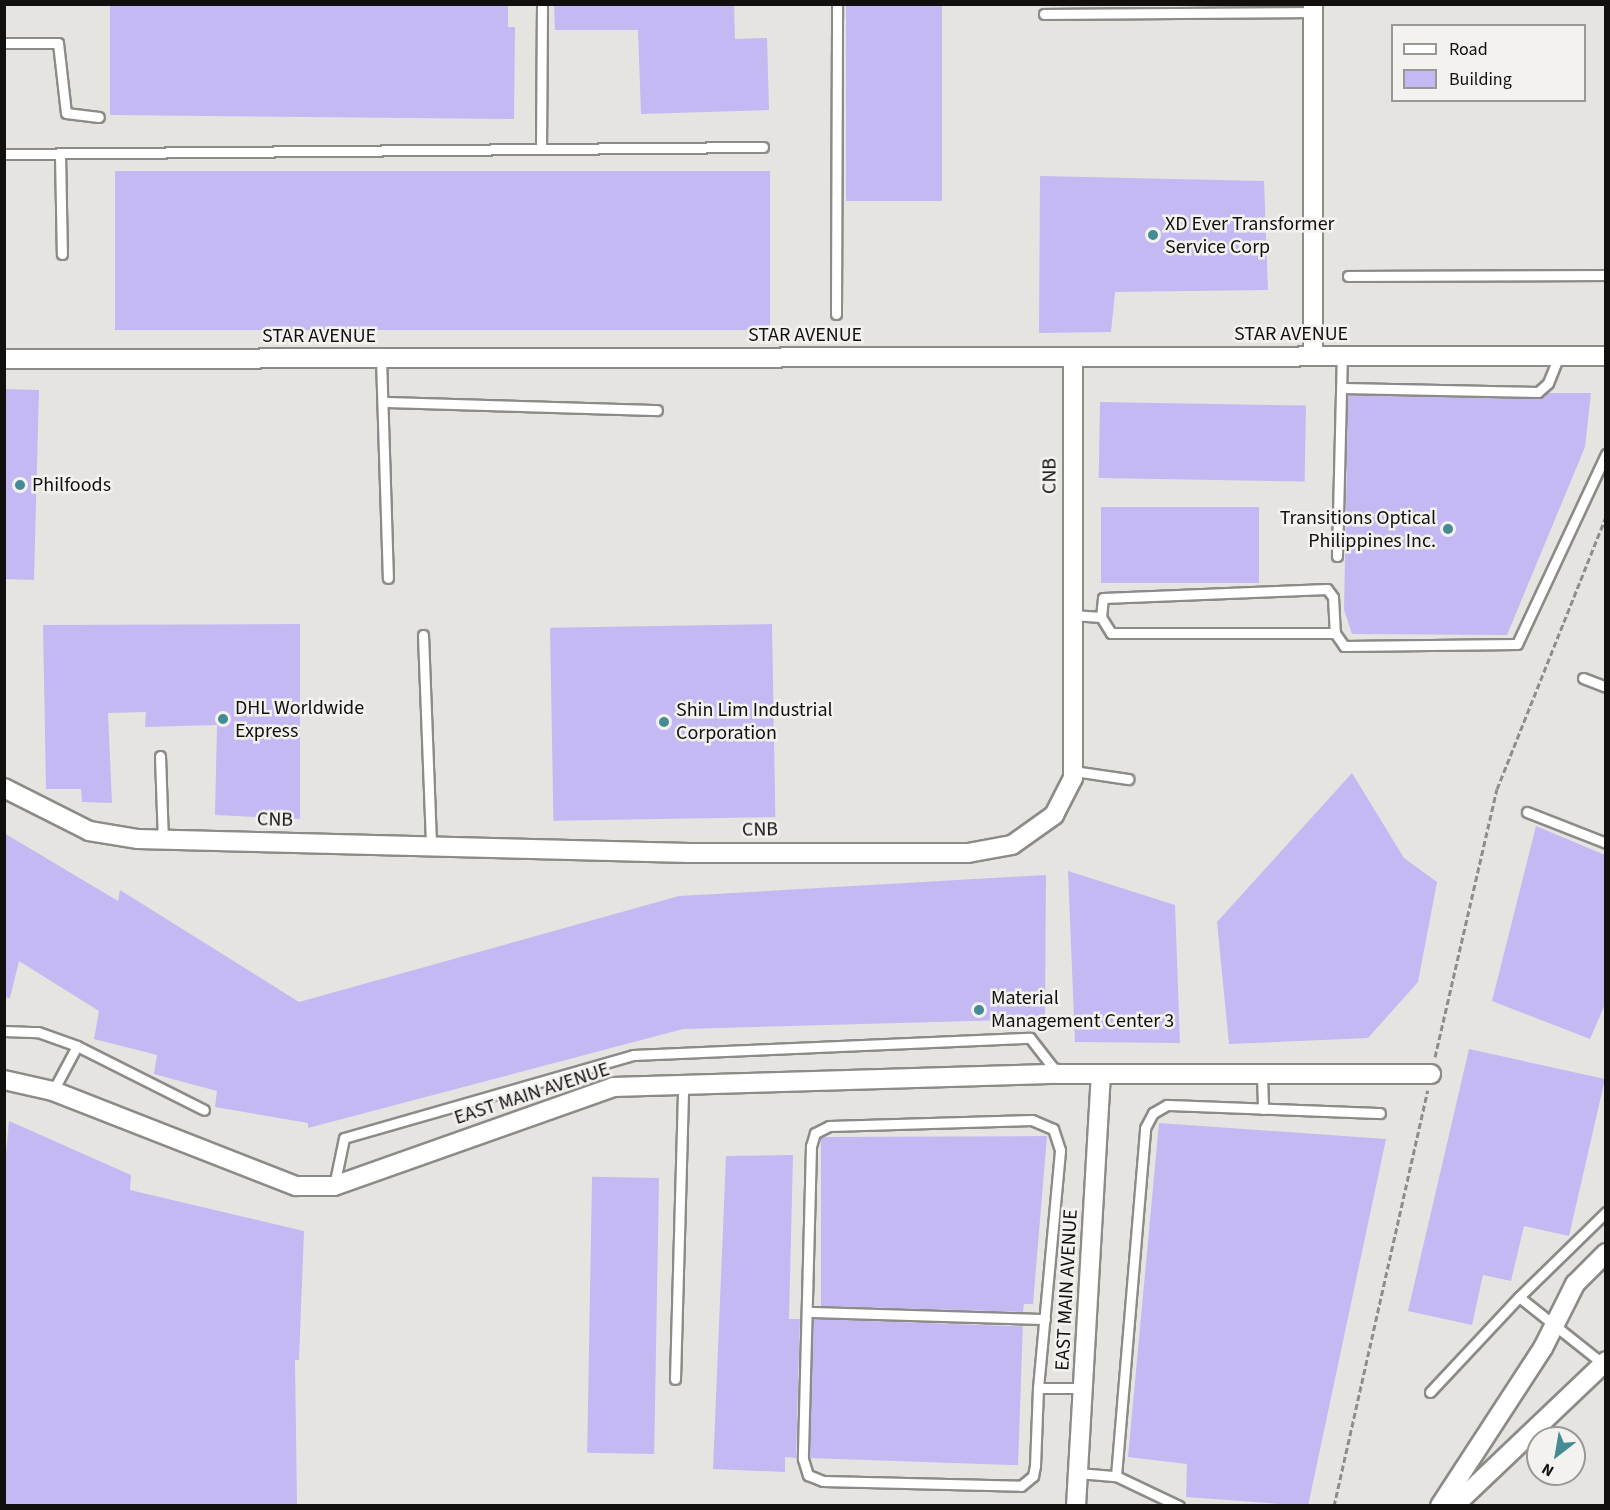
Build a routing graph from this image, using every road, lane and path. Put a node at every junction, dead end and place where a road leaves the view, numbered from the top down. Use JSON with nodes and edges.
{"nodes":[{"id":1,"x":542,"y":4,"type":"edge"},
{"id":2,"x":837,"y":4,"type":"edge"},
{"id":3,"x":1313,"y":8,"type":"edge"},
{"id":4,"x":1044,"y":14,"type":"dead end"},
{"id":5,"x":4,"y":43,"type":"edge"},
{"id":6,"x":99,"y":117,"type":"dead end"},
{"id":7,"x":763,"y":147,"type":"dead end"},
{"id":8,"x":541,"y":149,"type":"junction"},
{"id":9,"x":4,"y":154,"type":"edge"},
{"id":10,"x":60,"y":154,"type":"junction"},
{"id":11,"x":62,"y":254,"type":"dead end"},
{"id":12,"x":1605,"y":275,"type":"edge"},
{"id":13,"x":1348,"y":276,"type":"dead end"},
{"id":14,"x":836,"y":314,"type":"dead end"},
{"id":15,"x":1313,"y":356,"type":"junction"},
{"id":16,"x":1342,"y":356,"type":"junction"},
{"id":17,"x":1559,"y":356,"type":"junction"},
{"id":18,"x":1605,"y":356,"type":"edge"},
{"id":19,"x":1073,"y":357,"type":"junction"},
{"id":20,"x":381,"y":358,"type":"junction"},
{"id":21,"x":4,"y":359,"type":"edge"},
{"id":22,"x":1343,"y":388,"type":"junction"},
{"id":23,"x":382,"y":402,"type":"junction"},
{"id":24,"x":657,"y":410,"type":"dead end"},
{"id":25,"x":1605,"y":454,"type":"edge"},
{"id":26,"x":1605,"y":517,"type":"edge"},
{"id":27,"x":1337,"y":556,"type":"dead end"},
{"id":28,"x":388,"y":578,"type":"dead end"},
{"id":29,"x":1071,"y":615,"type":"junction"},
{"id":30,"x":1101,"y":617,"type":"junction"},
{"id":31,"x":1335,"y":633,"type":"junction"},
{"id":32,"x":423,"y":635,"type":"dead end"},
{"id":33,"x":1583,"y":678,"type":"dead end"},
{"id":34,"x":1605,"y":687,"type":"edge"},
{"id":35,"x":160,"y":756,"type":"dead end"},
{"id":36,"x":1074,"y":771,"type":"junction"},
{"id":37,"x":1128,"y":779,"type":"dead end"},
{"id":38,"x":4,"y":788,"type":"edge"},
{"id":39,"x":1527,"y":812,"type":"dead end"},
{"id":40,"x":163,"y":840,"type":"junction"},
{"id":41,"x":1605,"y":843,"type":"edge"},
{"id":42,"x":430,"y":845,"type":"junction"},
{"id":43,"x":4,"y":1031,"type":"edge"},
{"id":44,"x":77,"y":1046,"type":"junction"},
{"id":45,"x":1058,"y":1074,"type":"junction"},
{"id":46,"x":1431,"y":1074,"type":"junction"},
{"id":47,"x":1101,"y":1076,"type":"junction"},
{"id":48,"x":1262,"y":1076,"type":"junction"},
{"id":49,"x":4,"y":1080,"type":"edge"},
{"id":50,"x":683,"y":1085,"type":"junction"},
{"id":51,"x":53,"y":1091,"type":"junction"},
{"id":52,"x":1263,"y":1108,"type":"junction"},
{"id":53,"x":204,"y":1110,"type":"dead end"},
{"id":54,"x":1380,"y":1113,"type":"dead end"},
{"id":55,"x":334,"y":1186,"type":"junction"},
{"id":56,"x":1605,"y":1212,"type":"edge"},
{"id":57,"x":1605,"y":1253,"type":"edge"},
{"id":58,"x":1519,"y":1297,"type":"junction"},
{"id":59,"x":809,"y":1312,"type":"junction"},
{"id":60,"x":1045,"y":1319,"type":"junction"},
{"id":61,"x":1555,"y":1326,"type":"junction"},
{"id":62,"x":1604,"y":1362,"type":"edge"},
{"id":63,"x":675,"y":1379,"type":"dead end"},
{"id":64,"x":1038,"y":1388,"type":"junction"},
{"id":65,"x":1084,"y":1388,"type":"junction"},
{"id":66,"x":1430,"y":1392,"type":"dead end"},
{"id":67,"x":1078,"y":1473,"type":"junction"},
{"id":68,"x":1116,"y":1476,"type":"junction"},
{"id":69,"x":1076,"y":1506,"type":"edge"},
{"id":70,"x":1179,"y":1506,"type":"edge"},
{"id":71,"x":1334,"y":1506,"type":"edge"},
{"id":72,"x":1440,"y":1506,"type":"edge"},
{"id":73,"x":1454,"y":1506,"type":"edge"}],
"edges":[{"from":1,"to":8,"type":"lane"},
{"from":2,"to":14,"type":"lane"},
{"from":3,"to":4,"type":"lane"},
{"from":3,"to":15,"type":"street"},
{"from":5,"to":6,"type":"lane"},
{"from":7,"to":8,"type":"lane"},
{"from":8,"to":10,"type":"lane"},
{"from":9,"to":10,"type":"lane"},
{"from":10,"to":11,"type":"lane"},
{"from":12,"to":13,"type":"lane"},
{"from":15,"to":16,"type":"street","name":"STAR AVENUE"},
{"from":15,"to":19,"type":"street","name":"STAR AVENUE"},
{"from":16,"to":17,"type":"street","name":"STAR AVENUE"},
{"from":16,"to":22,"type":"lane"},
{"from":17,"to":18,"type":"street","name":"STAR AVENUE"},
{"from":17,"to":22,"type":"lane"},
{"from":19,"to":20,"type":"street","name":"STAR AVENUE"},
{"from":19,"to":29,"type":"street","name":"CNB"},
{"from":20,"to":21,"type":"street","name":"STAR AVENUE"},
{"from":20,"to":23,"type":"lane"},
{"from":22,"to":27,"type":"lane"},
{"from":23,"to":24,"type":"lane"},
{"from":23,"to":28,"type":"lane"},
{"from":25,"to":31,"type":"lane"},
{"from":26,"to":46,"type":"path"},
{"from":29,"to":30,"type":"lane"},
{"from":29,"to":36,"type":"street","name":"CNB"},
{"from":30,"to":31,"type":"lane"},
{"from":30,"to":31,"type":"lane"},
{"from":32,"to":42,"type":"lane"},
{"from":33,"to":34,"type":"lane"},
{"from":35,"to":40,"type":"lane"},
{"from":36,"to":37,"type":"lane"},
{"from":36,"to":42,"type":"street","name":"CNB"},
{"from":38,"to":40,"type":"street","name":"CNB"},
{"from":39,"to":41,"type":"lane"},
{"from":40,"to":42,"type":"street","name":"CNB"},
{"from":43,"to":44,"type":"lane"},
{"from":44,"to":51,"type":"lane"},
{"from":44,"to":53,"type":"lane"},
{"from":45,"to":47,"type":"street","name":"EAST MAIN AVENUE"},
{"from":45,"to":50,"type":"street","name":"EAST MAIN AVENUE"},
{"from":45,"to":55,"type":"lane"},
{"from":46,"to":48,"type":"street","name":"EAST MAIN AVENUE"},
{"from":46,"to":71,"type":"path"},
{"from":47,"to":48,"type":"street","name":"EAST MAIN AVENUE"},
{"from":47,"to":65,"type":"street","name":"EAST MAIN AVENUE"},
{"from":48,"to":52,"type":"lane"},
{"from":49,"to":51,"type":"street","name":"EAST MAIN AVENUE"},
{"from":50,"to":55,"type":"street","name":"EAST MAIN AVENUE"},
{"from":50,"to":63,"type":"lane"},
{"from":51,"to":55,"type":"street","name":"EAST MAIN AVENUE"},
{"from":52,"to":54,"type":"lane"},
{"from":52,"to":68,"type":"lane"},
{"from":56,"to":58,"type":"lane"},
{"from":57,"to":61,"type":"street"},
{"from":58,"to":61,"type":"lane"},
{"from":58,"to":66,"type":"lane"},
{"from":59,"to":60,"type":"lane"},
{"from":59,"to":60,"type":"lane"},
{"from":59,"to":64,"type":"lane"},
{"from":60,"to":64,"type":"lane"},
{"from":61,"to":62,"type":"lane"},
{"from":61,"to":72,"type":"street"},
{"from":62,"to":73,"type":"street"},
{"from":64,"to":65,"type":"lane"},
{"from":65,"to":67,"type":"street","name":"EAST MAIN AVENUE"},
{"from":67,"to":68,"type":"lane"},
{"from":67,"to":69,"type":"street","name":"EAST MAIN AVENUE"},
{"from":68,"to":70,"type":"lane"}]}
